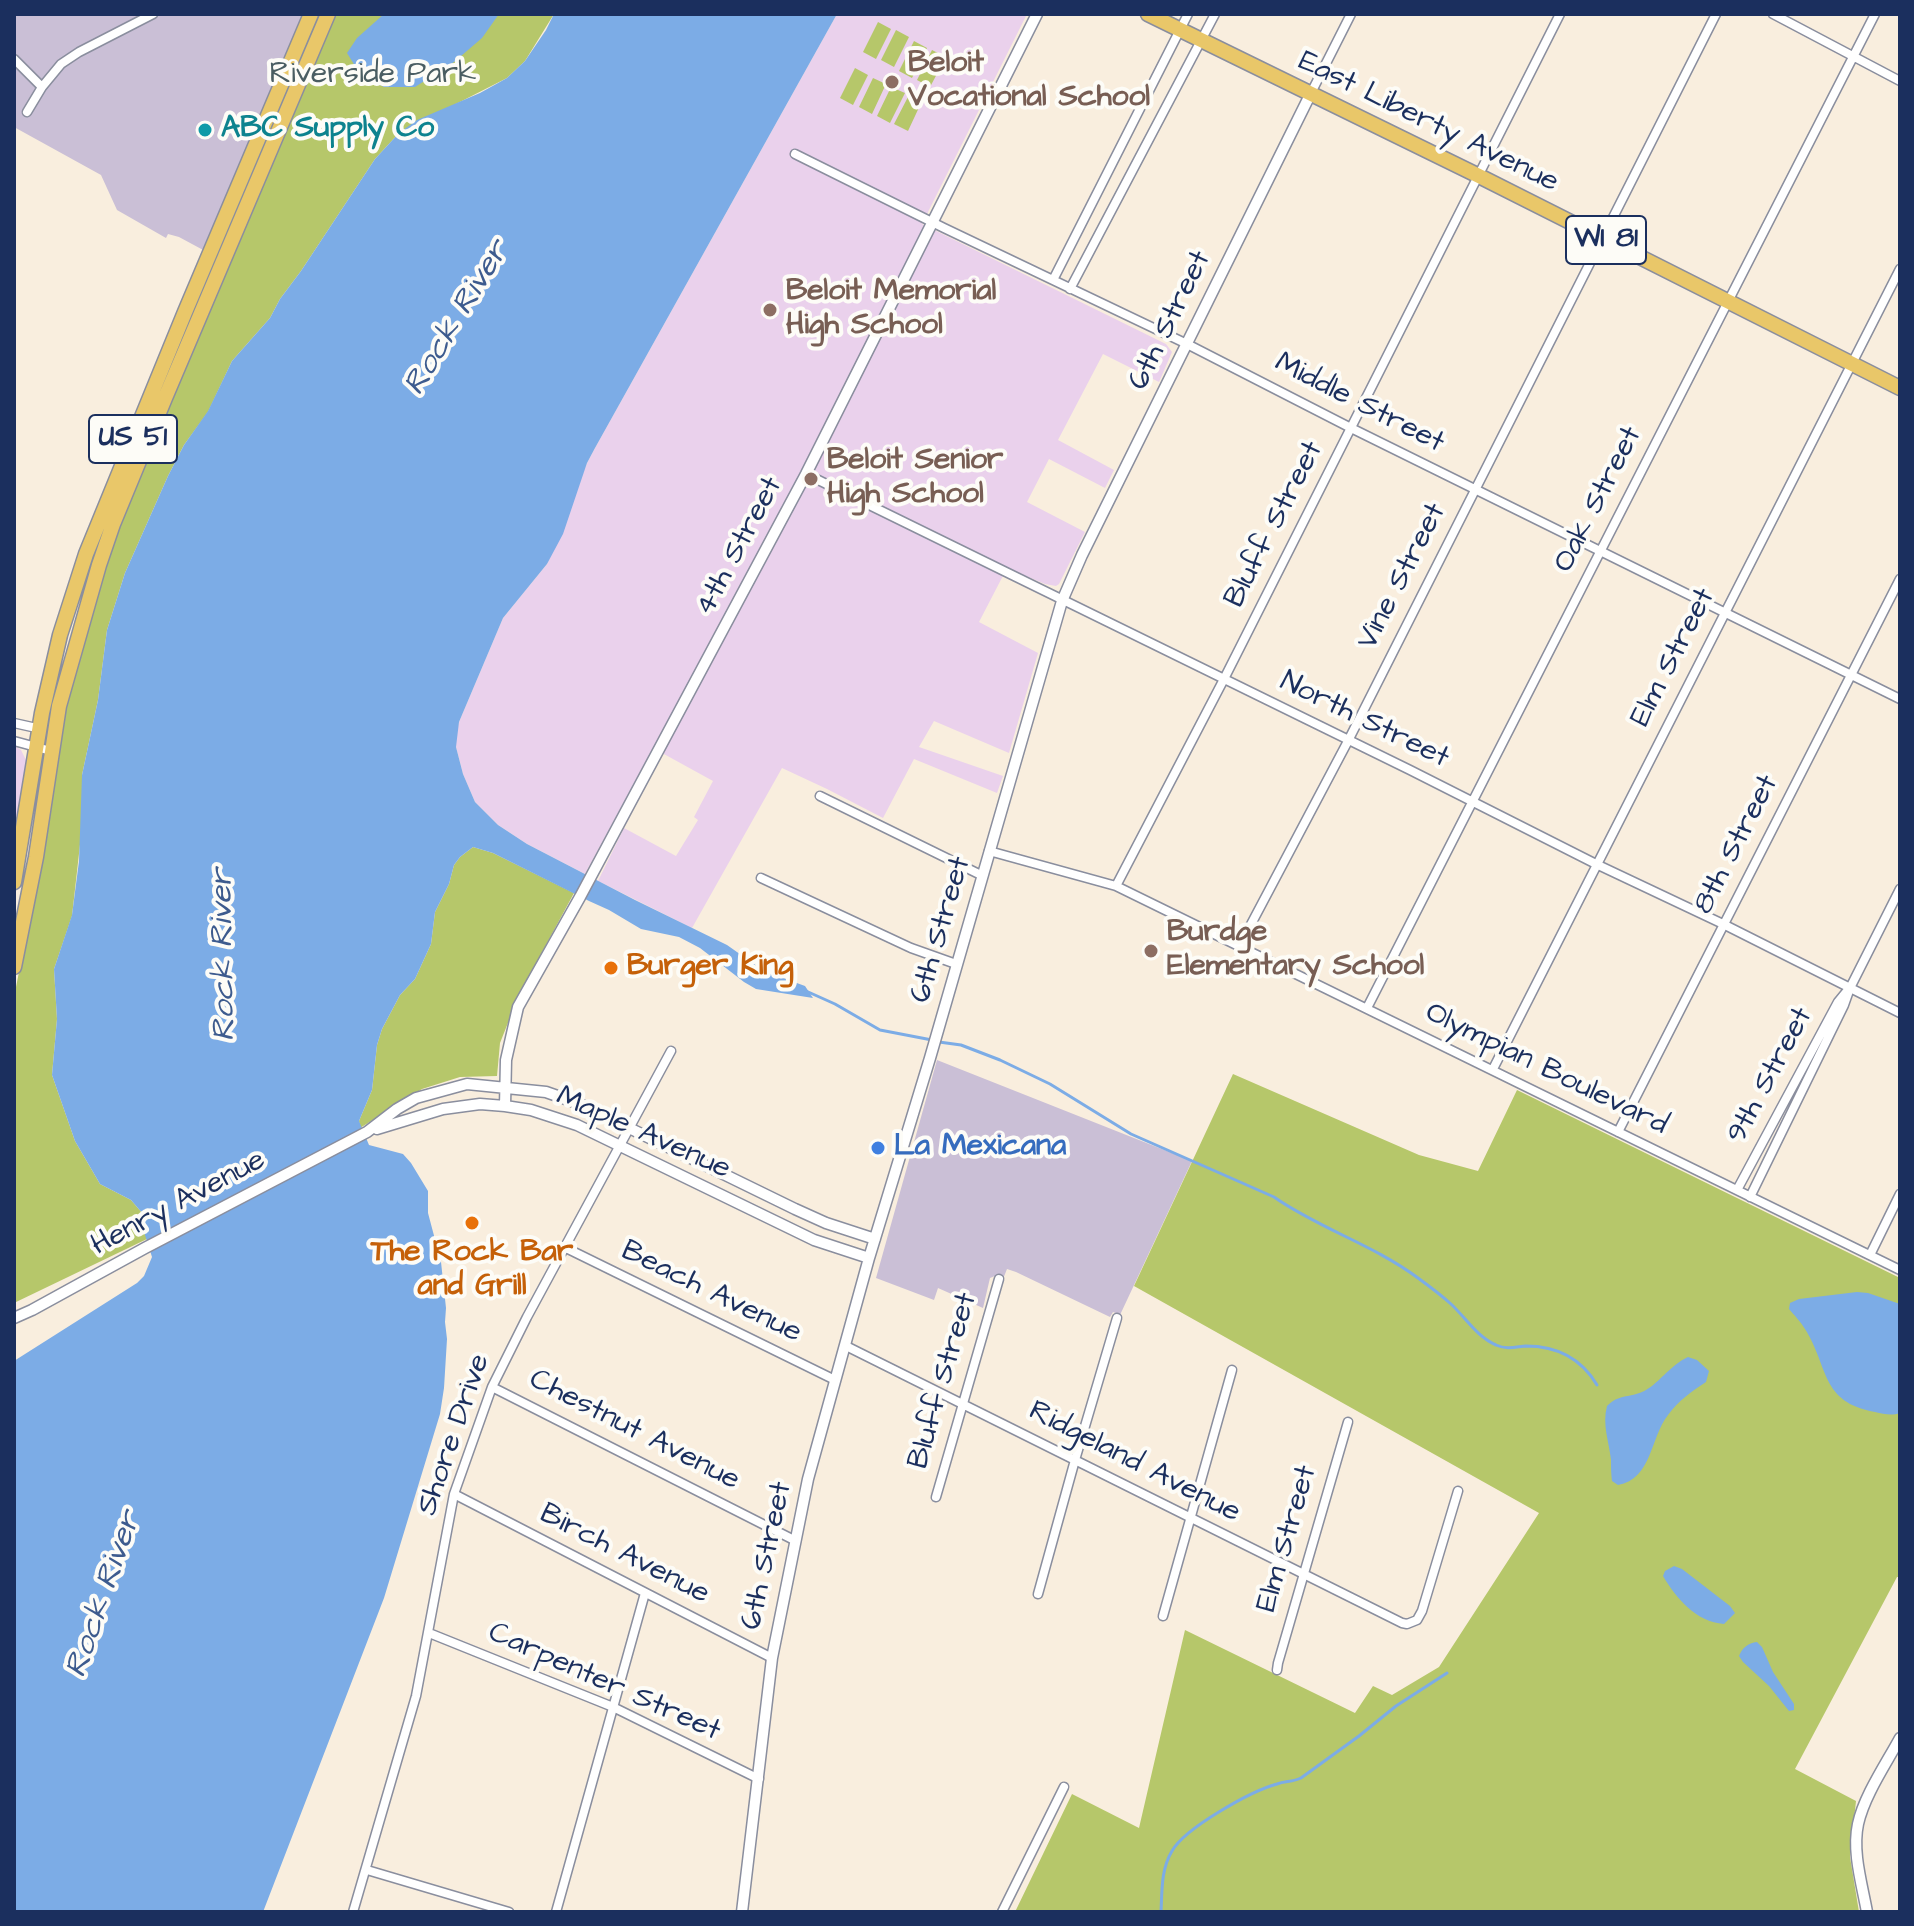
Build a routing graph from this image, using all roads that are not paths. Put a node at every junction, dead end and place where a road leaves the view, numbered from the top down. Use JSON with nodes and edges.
{"nodes":[{"id":1,"x":153,"y":14,"type":"edge"},
{"id":2,"x":311,"y":14,"type":"edge"},
{"id":3,"x":328,"y":14,"type":"edge"},
{"id":4,"x":1037,"y":14,"type":"edge"},
{"id":5,"x":1148,"y":14,"type":"edge"},
{"id":6,"x":1188,"y":14,"type":"edge"},
{"id":7,"x":1215,"y":14,"type":"edge"},
{"id":8,"x":1351,"y":14,"type":"edge"},
{"id":9,"x":1560,"y":14,"type":"edge"},
{"id":10,"x":1716,"y":14,"type":"edge"},
{"id":11,"x":1773,"y":14,"type":"edge"},
{"id":12,"x":1875,"y":14,"type":"edge"},
{"id":13,"x":1180,"y":30,"type":"junction"},
{"id":14,"x":1201,"y":41,"type":"junction"},
{"id":15,"x":1853,"y":57,"type":"junction"},
{"id":16,"x":14,"y":59,"type":"edge"},
{"id":17,"x":1900,"y":81,"type":"edge"},
{"id":18,"x":42,"y":87,"type":"junction"},
{"id":19,"x":1310,"y":95,"type":"junction"},
{"id":20,"x":27,"y":112,"type":"dead end"},
{"id":21,"x":795,"y":154,"type":"dead end"},
{"id":22,"x":1479,"y":176,"type":"junction"},
{"id":23,"x":932,"y":222,"type":"junction"},
{"id":24,"x":1603,"y":238,"type":"junction"},
{"id":25,"x":1900,"y":269,"type":"edge"},
{"id":26,"x":1053,"y":280,"type":"junction"},
{"id":27,"x":1070,"y":289,"type":"junction"},
{"id":28,"x":1728,"y":302,"type":"junction"},
{"id":29,"x":1187,"y":344,"type":"junction"},
{"id":30,"x":1852,"y":364,"type":"junction"},
{"id":31,"x":1900,"y":388,"type":"edge"},
{"id":32,"x":1351,"y":428,"type":"junction"},
{"id":33,"x":806,"y":474,"type":"junction"},
{"id":34,"x":1475,"y":488,"type":"junction"},
{"id":35,"x":1601,"y":550,"type":"junction"},
{"id":36,"x":1900,"y":579,"type":"edge"},
{"id":37,"x":1062,"y":601,"type":"junction"},
{"id":38,"x":1725,"y":612,"type":"junction"},
{"id":39,"x":1851,"y":675,"type":"junction"},
{"id":40,"x":1224,"y":679,"type":"junction"},
{"id":41,"x":1900,"y":699,"type":"edge"},
{"id":42,"x":14,"y":723,"type":"edge"},
{"id":43,"x":46,"y":730,"type":"junction"},
{"id":44,"x":14,"y":741,"type":"edge"},
{"id":45,"x":1348,"y":741,"type":"junction"},
{"id":46,"x":35,"y":747,"type":"junction"},
{"id":47,"x":51,"y":751,"type":"junction"},
{"id":48,"x":820,"y":796,"type":"dead end"},
{"id":49,"x":1472,"y":801,"type":"junction"},
{"id":50,"x":989,"y":851,"type":"junction"},
{"id":51,"x":1596,"y":864,"type":"junction"},
{"id":52,"x":983,"y":876,"type":"junction"},
{"id":53,"x":761,"y":878,"type":"dead end"},
{"id":54,"x":14,"y":882,"type":"edge"},
{"id":55,"x":1116,"y":886,"type":"junction"},
{"id":56,"x":1900,"y":889,"type":"edge"},
{"id":57,"x":1723,"y":924,"type":"junction"},
{"id":58,"x":1239,"y":947,"type":"junction"},
{"id":59,"x":956,"y":964,"type":"junction"},
{"id":60,"x":14,"y":967,"type":"edge"},
{"id":61,"x":1850,"y":988,"type":"junction"},
{"id":62,"x":1367,"y":1008,"type":"junction"},
{"id":63,"x":1900,"y":1013,"type":"edge"},
{"id":64,"x":671,"y":1051,"type":"dead end"},
{"id":65,"x":1493,"y":1069,"type":"junction"},
{"id":66,"x":507,"y":1087,"type":"junction"},
{"id":67,"x":505,"y":1106,"type":"junction"},
{"id":68,"x":628,"y":1128,"type":"junction"},
{"id":69,"x":367,"y":1132,"type":"junction"},
{"id":70,"x":1618,"y":1132,"type":"junction"},
{"id":71,"x":620,"y":1146,"type":"junction"},
{"id":72,"x":1737,"y":1190,"type":"junction"},
{"id":73,"x":1900,"y":1194,"type":"edge"},
{"id":74,"x":1750,"y":1197,"type":"junction"},
{"id":75,"x":875,"y":1239,"type":"junction"},
{"id":76,"x":566,"y":1248,"type":"junction"},
{"id":77,"x":1870,"y":1255,"type":"junction"},
{"id":78,"x":869,"y":1258,"type":"junction"},
{"id":79,"x":1900,"y":1270,"type":"edge"},
{"id":80,"x":999,"y":1279,"type":"dead end"},
{"id":81,"x":14,"y":1318,"type":"edge"},
{"id":82,"x":1117,"y":1318,"type":"dead end"},
{"id":83,"x":846,"y":1346,"type":"junction"},
{"id":84,"x":1232,"y":1370,"type":"dead end"},
{"id":85,"x":835,"y":1380,"type":"junction"},
{"id":86,"x":492,"y":1387,"type":"junction"},
{"id":87,"x":963,"y":1403,"type":"junction"},
{"id":88,"x":1348,"y":1422,"type":"dead end"},
{"id":89,"x":1075,"y":1460,"type":"junction"},
{"id":90,"x":1458,"y":1491,"type":"dead end"},
{"id":91,"x":454,"y":1494,"type":"junction"},
{"id":92,"x":936,"y":1497,"type":"dead end"},
{"id":93,"x":1190,"y":1517,"type":"junction"},
{"id":94,"x":796,"y":1541,"type":"junction"},
{"id":95,"x":1303,"y":1574,"type":"junction"},
{"id":96,"x":645,"y":1593,"type":"junction"},
{"id":97,"x":1038,"y":1594,"type":"dead end"},
{"id":98,"x":1163,"y":1616,"type":"dead end"},
{"id":99,"x":429,"y":1633,"type":"junction"},
{"id":100,"x":772,"y":1658,"type":"junction"},
{"id":101,"x":1277,"y":1670,"type":"dead end"},
{"id":102,"x":613,"y":1707,"type":"junction"},
{"id":103,"x":1900,"y":1738,"type":"edge"},
{"id":104,"x":759,"y":1779,"type":"junction"},
{"id":105,"x":1064,"y":1787,"type":"dead end"},
{"id":106,"x":367,"y":1870,"type":"junction"},
{"id":107,"x":353,"y":1912,"type":"edge"},
{"id":108,"x":509,"y":1912,"type":"edge"},
{"id":109,"x":556,"y":1912,"type":"edge"},
{"id":110,"x":742,"y":1912,"type":"edge"},
{"id":111,"x":1002,"y":1912,"type":"edge"},
{"id":112,"x":1867,"y":1912,"type":"edge"}],
"edges":[{"from":1,"to":18,"type":"street"},
{"from":2,"to":43,"type":"main road","number":"US 51"},
{"from":3,"to":43,"type":"main road","number":"US 51"},
{"from":4,"to":23,"type":"street","name":"4th Street"},
{"from":5,"to":13,"type":"main road","name":"East Liberty Avenue","number":"WI 81"},
{"from":6,"to":13,"type":"street"},
{"from":7,"to":14,"type":"street"},
{"from":8,"to":19,"type":"street","name":"6th Street"},
{"from":9,"to":22,"type":"street","name":"Bluff Street"},
{"from":10,"to":24,"type":"street","name":"Vine Street"},
{"from":11,"to":15,"type":"street"},
{"from":12,"to":15,"type":"street","name":"Oak Street"},
{"from":13,"to":14,"type":"main road","name":"East Liberty Avenue","number":"WI 81"},
{"from":13,"to":26,"type":"street"},
{"from":14,"to":19,"type":"main road","name":"East Liberty Avenue","number":"WI 81"},
{"from":14,"to":27,"type":"street"},
{"from":15,"to":17,"type":"street"},
{"from":15,"to":28,"type":"street","name":"Oak Street"},
{"from":16,"to":18,"type":"street"},
{"from":18,"to":20,"type":"street"},
{"from":19,"to":22,"type":"main road","name":"East Liberty Avenue","number":"WI 81"},
{"from":19,"to":29,"type":"street","name":"6th Street"},
{"from":21,"to":23,"type":"street","name":"Middle Street"},
{"from":22,"to":24,"type":"main road","name":"East Liberty Avenue","number":"WI 81"},
{"from":22,"to":32,"type":"street","name":"Bluff Street"},
{"from":23,"to":26,"type":"street","name":"Middle Street"},
{"from":23,"to":33,"type":"street","name":"4th Street"},
{"from":24,"to":28,"type":"main road","name":"East Liberty Avenue","number":"WI 81"},
{"from":24,"to":34,"type":"street","name":"Vine Street"},
{"from":25,"to":30,"type":"street","name":"Elm Street"},
{"from":26,"to":27,"type":"street","name":"Middle Street"},
{"from":27,"to":29,"type":"street","name":"Middle Street"},
{"from":28,"to":30,"type":"main road","name":"East Liberty Avenue","number":"WI 81"},
{"from":28,"to":35,"type":"street","name":"Oak Street"},
{"from":29,"to":32,"type":"street","name":"Middle Street"},
{"from":29,"to":37,"type":"street","name":"6th Street"},
{"from":30,"to":31,"type":"main road","name":"East Liberty Avenue","number":"WI 81"},
{"from":30,"to":38,"type":"street","name":"Elm Street"},
{"from":32,"to":34,"type":"street","name":"Middle Street"},
{"from":32,"to":40,"type":"street","name":"Bluff Street"},
{"from":33,"to":37,"type":"street","name":"North Street"},
{"from":33,"to":66,"type":"street","name":"4th Street"},
{"from":34,"to":35,"type":"street","name":"Middle Street"},
{"from":34,"to":45,"type":"street","name":"Vine Street"},
{"from":35,"to":38,"type":"street","name":"Middle Street"},
{"from":35,"to":49,"type":"street","name":"Oak Street"},
{"from":36,"to":39,"type":"street","name":"8th Street"},
{"from":37,"to":40,"type":"street","name":"North Street"},
{"from":37,"to":50,"type":"street","name":"6th Street"},
{"from":38,"to":39,"type":"street","name":"Middle Street"},
{"from":38,"to":51,"type":"street","name":"Elm Street"},
{"from":39,"to":41,"type":"street","name":"Middle Street"},
{"from":39,"to":57,"type":"street","name":"8th Street"},
{"from":40,"to":45,"type":"street","name":"North Street"},
{"from":40,"to":55,"type":"street","name":"Bluff Street"},
{"from":42,"to":43,"type":"street"},
{"from":43,"to":46,"type":"main road","number":"US 51"},
{"from":43,"to":47,"type":"main road","number":"US 51"},
{"from":44,"to":46,"type":"street"},
{"from":45,"to":49,"type":"street","name":"North Street"},
{"from":45,"to":58,"type":"street","name":"Vine Street"},
{"from":46,"to":47,"type":"street"},
{"from":46,"to":54,"type":"main road","number":"US 51"},
{"from":47,"to":60,"type":"main road","number":"US 51"},
{"from":48,"to":52,"type":"street"},
{"from":49,"to":51,"type":"street","name":"North Street"},
{"from":49,"to":62,"type":"street","name":"Oak Street"},
{"from":50,"to":52,"type":"street","name":"6th Street"},
{"from":50,"to":55,"type":"street","name":"Olympian Boulevard"},
{"from":51,"to":57,"type":"street","name":"North Street"},
{"from":51,"to":65,"type":"street","name":"Elm Street"},
{"from":52,"to":59,"type":"street","name":"6th Street"},
{"from":53,"to":59,"type":"street"},
{"from":55,"to":58,"type":"street","name":"Olympian Boulevard"},
{"from":56,"to":61,"type":"street","name":"9th Street"},
{"from":57,"to":61,"type":"street","name":"North Street"},
{"from":57,"to":70,"type":"street","name":"8th Street"},
{"from":58,"to":62,"type":"street","name":"Olympian Boulevard"},
{"from":59,"to":75,"type":"street","name":"6th Street"},
{"from":61,"to":63,"type":"street","name":"North Street"},
{"from":61,"to":72,"type":"street","name":"9th Street"},
{"from":61,"to":74,"type":"street","name":"9th Street"},
{"from":62,"to":65,"type":"street","name":"Olympian Boulevard"},
{"from":64,"to":68,"type":"street","name":"Shore Drive"},
{"from":65,"to":70,"type":"street","name":"Olympian Boulevard"},
{"from":66,"to":67,"type":"street","name":"4th Street"},
{"from":66,"to":68,"type":"street","name":"Maple Avenue"},
{"from":66,"to":69,"type":"street","name":"Maple Avenue"},
{"from":67,"to":69,"type":"street","name":"Maple Avenue"},
{"from":67,"to":71,"type":"street","name":"Maple Avenue"},
{"from":68,"to":71,"type":"street","name":"Shore Drive"},
{"from":68,"to":75,"type":"street","name":"Maple Avenue"},
{"from":69,"to":81,"type":"street","name":"Henry Avenue"},
{"from":70,"to":72,"type":"street","name":"Olympian Boulevard"},
{"from":71,"to":76,"type":"street","name":"Shore Drive"},
{"from":71,"to":78,"type":"street","name":"Maple Avenue"},
{"from":72,"to":74,"type":"street","name":"Olympian Boulevard"},
{"from":73,"to":77,"type":"street"},
{"from":74,"to":77,"type":"street","name":"Olympian Boulevard"},
{"from":75,"to":78,"type":"street","name":"6th Street"},
{"from":76,"to":85,"type":"street","name":"Beach Avenue"},
{"from":76,"to":86,"type":"street","name":"Shore Drive"},
{"from":77,"to":79,"type":"street","name":"Olympian Boulevard"},
{"from":78,"to":83,"type":"street","name":"6th Street"},
{"from":80,"to":87,"type":"street","name":"Bluff Street"},
{"from":82,"to":89,"type":"street"},
{"from":83,"to":85,"type":"street","name":"6th Street"},
{"from":83,"to":87,"type":"street","name":"Ridgeland Avenue"},
{"from":84,"to":93,"type":"street"},
{"from":85,"to":94,"type":"street","name":"6th Street"},
{"from":86,"to":91,"type":"street","name":"Shore Drive"},
{"from":86,"to":94,"type":"street","name":"Chestnut Avenue"},
{"from":87,"to":89,"type":"street","name":"Ridgeland Avenue"},
{"from":87,"to":92,"type":"street","name":"Bluff Street"},
{"from":88,"to":95,"type":"street","name":"Elm Street"},
{"from":89,"to":93,"type":"street","name":"Ridgeland Avenue"},
{"from":89,"to":97,"type":"street"},
{"from":90,"to":95,"type":"street","name":"Ridgeland Avenue"},
{"from":91,"to":96,"type":"street","name":"Birch Avenue"},
{"from":91,"to":99,"type":"street","name":"Shore Drive"},
{"from":93,"to":95,"type":"street","name":"Ridgeland Avenue"},
{"from":93,"to":98,"type":"street"},
{"from":94,"to":100,"type":"street","name":"6th Street"},
{"from":95,"to":101,"type":"street","name":"Elm Street"},
{"from":96,"to":100,"type":"street","name":"Birch Avenue"},
{"from":96,"to":102,"type":"street"},
{"from":99,"to":102,"type":"street","name":"Carpenter Street"},
{"from":99,"to":106,"type":"street","name":"Shore Drive"},
{"from":100,"to":104,"type":"street","name":"6th Street"},
{"from":102,"to":104,"type":"street","name":"Carpenter Street"},
{"from":102,"to":109,"type":"street"},
{"from":103,"to":112,"type":"street"},
{"from":104,"to":110,"type":"street","name":"6th Street"},
{"from":105,"to":111,"type":"street"},
{"from":106,"to":107,"type":"street","name":"Shore Drive"},
{"from":106,"to":108,"type":"street"}]}
